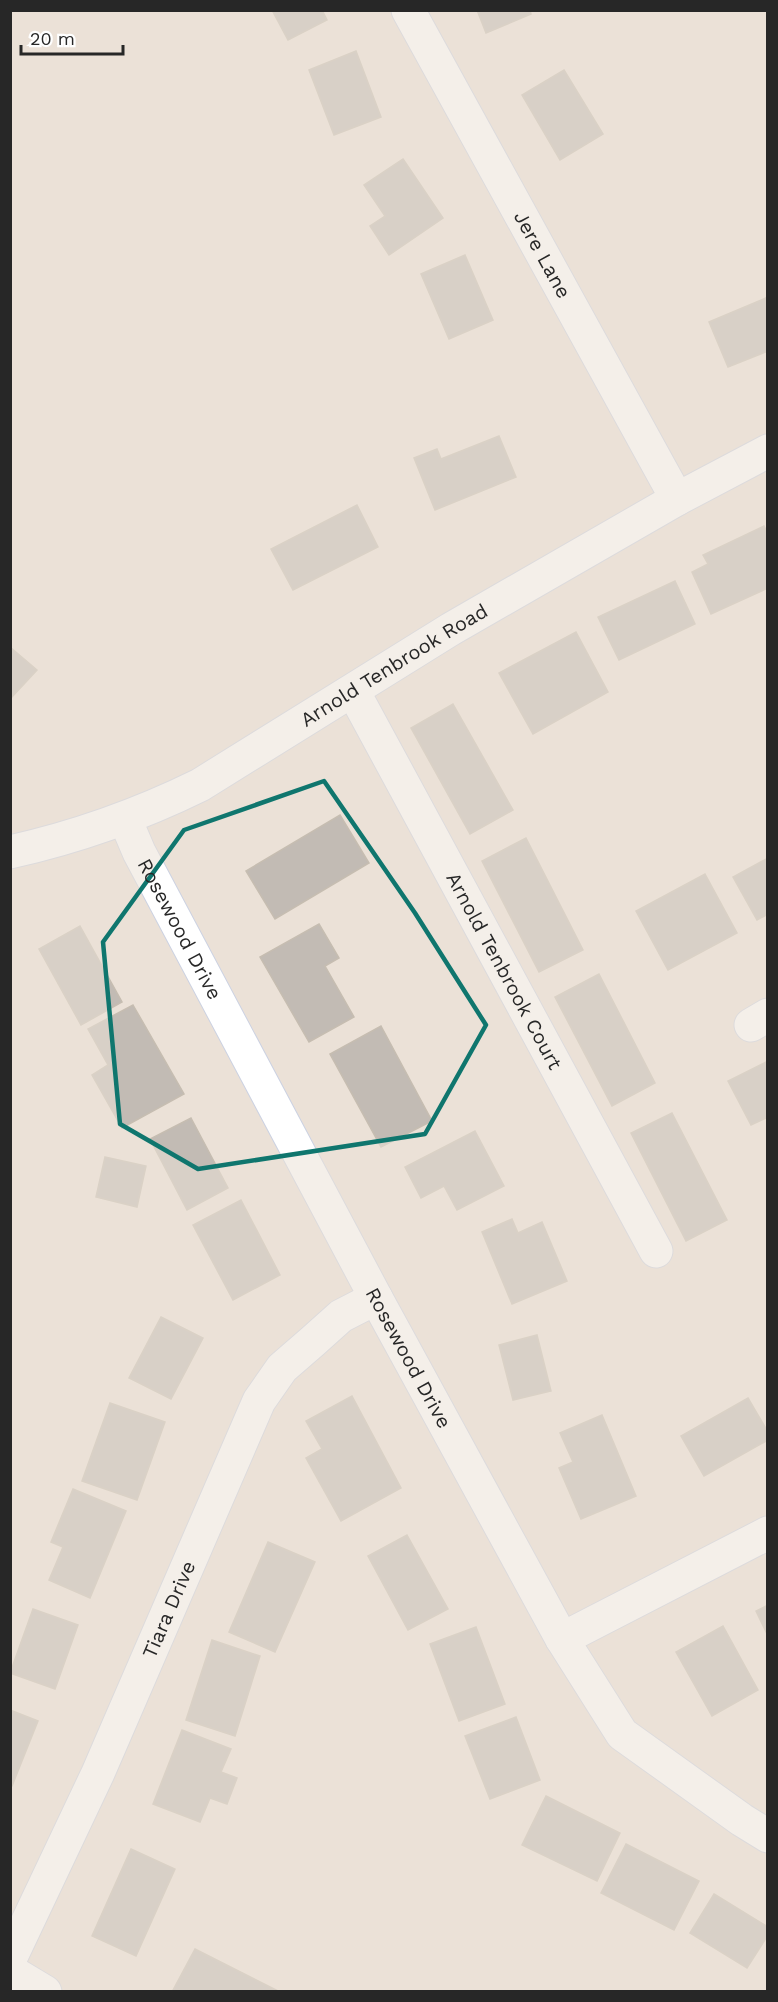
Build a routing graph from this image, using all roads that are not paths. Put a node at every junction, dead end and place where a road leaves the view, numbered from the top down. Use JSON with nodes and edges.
{"nodes":[{"id":1,"x":408,"y":10,"type":"edge"},
{"id":2,"x":768,"y":451,"type":"edge"},
{"id":3,"x":677,"y":499,"type":"junction"},
{"id":4,"x":353,"y":691,"type":"junction"},
{"id":5,"x":125,"y":819,"type":"junction"},
{"id":6,"x":10,"y":852,"type":"edge"},
{"id":7,"x":656,"y":1251,"type":"dead end"},
{"id":8,"x":376,"y":1298,"type":"junction"},
{"id":9,"x":768,"y":1533,"type":"edge"},
{"id":10,"x":562,"y":1639,"type":"junction"},
{"id":11,"x":768,"y":1836,"type":"edge"},
{"id":12,"x":10,"y":1959,"type":"edge"},
{"id":13,"x":10,"y":1971,"type":"edge"},
{"id":14,"x":45,"y":1992,"type":"edge"}],
"edges":[{"from":1,"to":3,"type":"street","name":"Jere Lane"},
{"from":2,"to":3,"type":"street","name":"Arnold Tenbrook Road"},
{"from":3,"to":4,"type":"street","name":"Arnold Tenbrook Road"},
{"from":4,"to":5,"type":"street","name":"Arnold Tenbrook Road"},
{"from":4,"to":7,"type":"street","name":"Arnold Tenbrook Court"},
{"from":5,"to":6,"type":"street","name":"Arnold Tenbrook Road"},
{"from":5,"to":8,"type":"street","name":"Rosewood Drive"},
{"from":8,"to":10,"type":"street","name":"Rosewood Drive"},
{"from":8,"to":12,"type":"street","name":"Tiara Drive"},
{"from":9,"to":10,"type":"street"},
{"from":10,"to":11,"type":"street","name":"Rosewood Drive"},
{"from":13,"to":14,"type":"street"}]}
